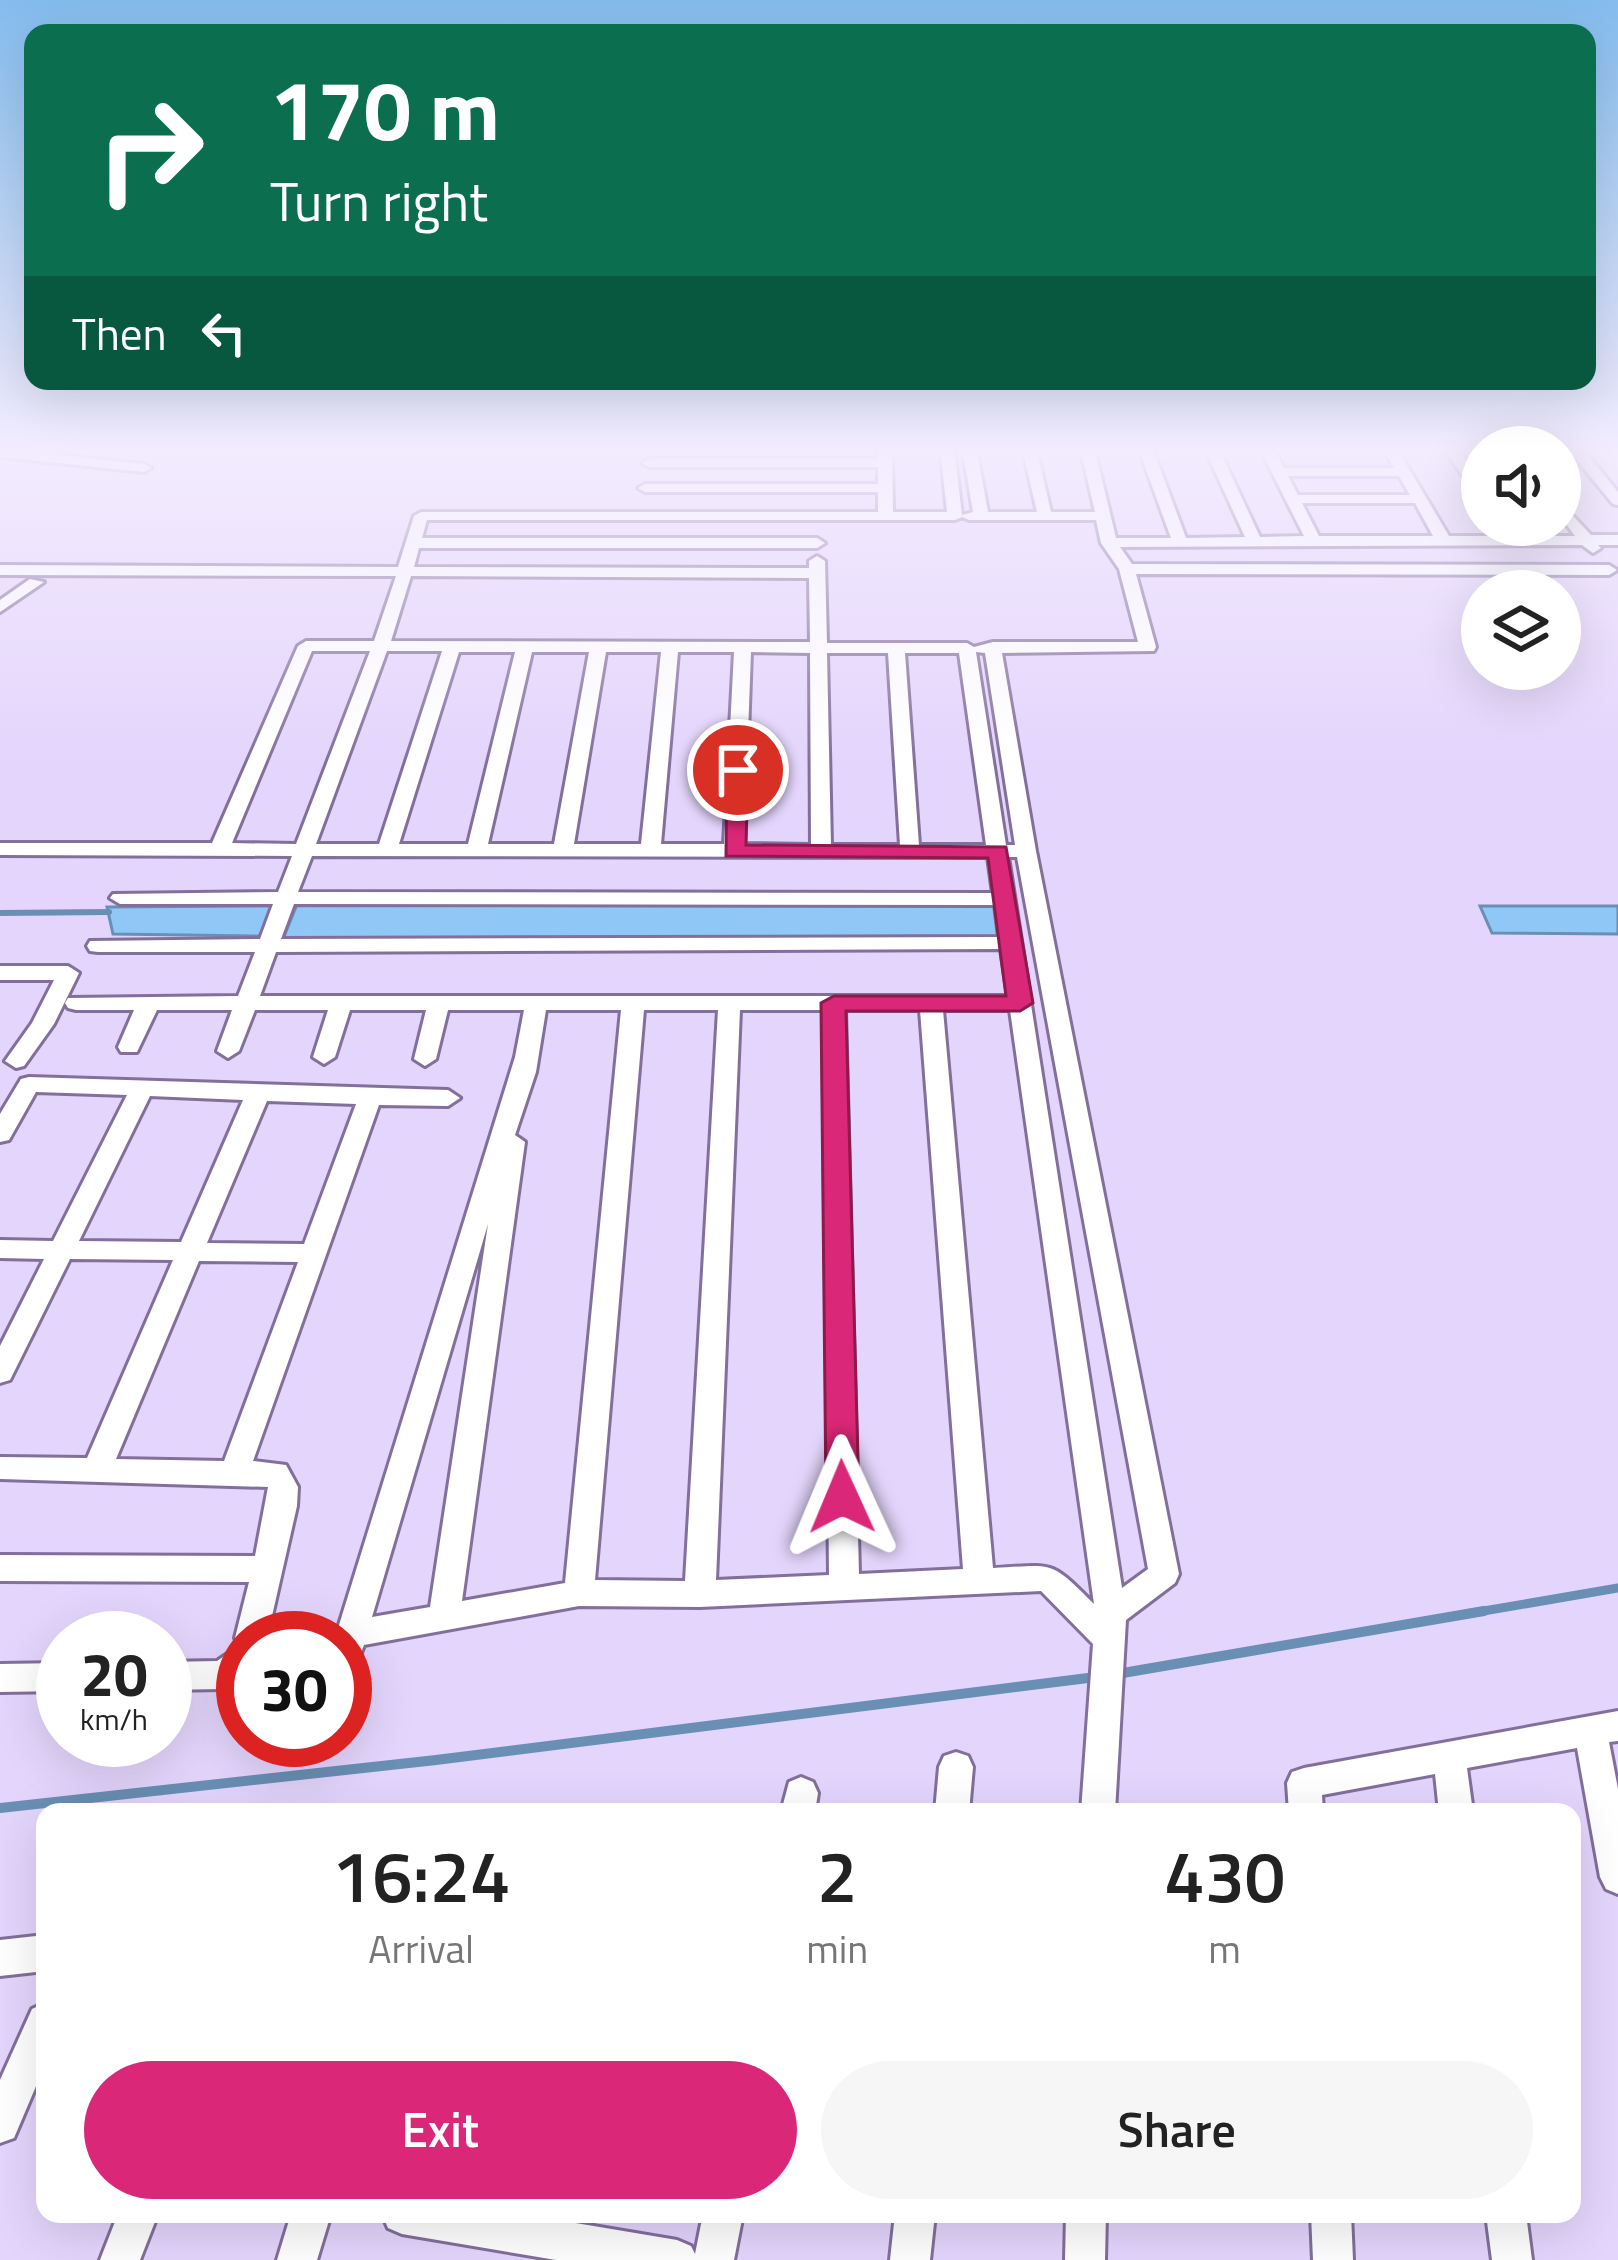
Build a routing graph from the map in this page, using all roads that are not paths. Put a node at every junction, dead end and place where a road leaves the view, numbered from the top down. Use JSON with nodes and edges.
{"nodes":[{"id":1,"x":410,"y":552,"type":"edge"},
{"id":2,"x":818,"y":552,"type":"edge"},
{"id":3,"x":1116,"y":552,"type":"edge"},
{"id":4,"x":1596,"y":552,"type":"edge"},
{"id":5,"x":1127,"y":569,"type":"junction"},
{"id":6,"x":0,"y":571,"type":"edge"},
{"id":7,"x":53,"y":571,"type":"junction"},
{"id":8,"x":401,"y":578,"type":"junction"},
{"id":9,"x":817,"y":578,"type":"junction"},
{"id":10,"x":36,"y":582,"type":"junction"},
{"id":11,"x":0,"y":608,"type":"edge"},
{"id":12,"x":379,"y":646,"type":"junction"},
{"id":13,"x":993,"y":647,"type":"junction"},
{"id":14,"x":818,"y":648,"type":"junction"},
{"id":15,"x":968,"y":648,"type":"junction"},
{"id":16,"x":451,"y":649,"type":"junction"},
{"id":17,"x":524,"y":649,"type":"junction"},
{"id":18,"x":743,"y":649,"type":"junction"},
{"id":19,"x":896,"y":649,"type":"junction"},
{"id":20,"x":598,"y":650,"type":"junction"},
{"id":21,"x":670,"y":650,"type":"junction"},
{"id":22,"x":0,"y":849,"type":"edge"},
{"id":23,"x":219,"y":850,"type":"junction"},
{"id":24,"x":301,"y":851,"type":"junction"},
{"id":25,"x":387,"y":851,"type":"junction"},
{"id":26,"x":476,"y":851,"type":"junction"},
{"id":27,"x":563,"y":851,"type":"junction"},
{"id":28,"x":650,"y":851,"type":"junction"},
{"id":29,"x":734,"y":851,"type":"junction"},
{"id":30,"x":998,"y":851,"type":"junction"},
{"id":31,"x":1026,"y":851,"type":"junction"},
{"id":32,"x":821,"y":852,"type":"junction"},
{"id":33,"x":910,"y":852,"type":"junction"},
{"id":34,"x":284,"y":897,"type":"junction"},
{"id":35,"x":120,"y":898,"type":"dead end"},
{"id":36,"x":1005,"y":898,"type":"junction"},
{"id":37,"x":1011,"y":943,"type":"junction"},
{"id":38,"x":98,"y":946,"type":"dead end"},
{"id":39,"x":266,"y":946,"type":"junction"},
{"id":40,"x":0,"y":973,"type":"edge"},
{"id":41,"x":76,"y":1003,"type":"dead end"},
{"id":42,"x":834,"y":1003,"type":"junction"},
{"id":43,"x":1020,"y":1003,"type":"junction"},
{"id":44,"x":148,"y":1004,"type":"junction"},
{"id":45,"x":245,"y":1004,"type":"junction"},
{"id":46,"x":341,"y":1004,"type":"junction"},
{"id":47,"x":438,"y":1004,"type":"junction"},
{"id":48,"x":536,"y":1004,"type":"junction"},
{"id":49,"x":633,"y":1004,"type":"junction"},
{"id":50,"x":729,"y":1004,"type":"junction"},
{"id":51,"x":932,"y":1004,"type":"junction"},
{"id":52,"x":129,"y":1047,"type":"dead end"},
{"id":53,"x":228,"y":1051,"type":"dead end"},
{"id":54,"x":325,"y":1057,"type":"dead end"},
{"id":55,"x":526,"y":1058,"type":"junction"},
{"id":56,"x":425,"y":1059,"type":"dead end"},
{"id":57,"x":29,"y":1084,"type":"junction"},
{"id":58,"x":142,"y":1088,"type":"junction"},
{"id":59,"x":258,"y":1093,"type":"junction"},
{"id":60,"x":370,"y":1097,"type":"junction"},
{"id":61,"x":448,"y":1098,"type":"dead end"},
{"id":62,"x":0,"y":1134,"type":"edge"},
{"id":63,"x":0,"y":1250,"type":"edge"},
{"id":64,"x":62,"y":1250,"type":"junction"},
{"id":65,"x":190,"y":1251,"type":"junction"},
{"id":66,"x":314,"y":1253,"type":"junction"},
{"id":67,"x":0,"y":1373,"type":"edge"},
{"id":68,"x":0,"y":1468,"type":"edge"},
{"id":69,"x":97,"y":1469,"type":"junction"},
{"id":70,"x":236,"y":1471,"type":"junction"},
{"id":71,"x":0,"y":1568,"type":"edge"},
{"id":72,"x":267,"y":1569,"type":"junction"},
{"id":73,"x":979,"y":1581,"type":"junction"},
{"id":74,"x":844,"y":1587,"type":"junction"},
{"id":75,"x":579,"y":1593,"type":"junction"},
{"id":76,"x":700,"y":1594,"type":"junction"},
{"id":77,"x":257,"y":1611,"type":"edge"},
{"id":78,"x":358,"y":1611,"type":"edge"},
{"id":79,"x":444,"y":1618,"type":"junction"},
{"id":80,"x":1109,"y":1636,"type":"junction"},
{"id":81,"x":372,"y":1638,"type":"edge"},
{"id":82,"x":36,"y":1677,"type":"edge"},
{"id":83,"x":0,"y":1678,"type":"edge"},
{"id":84,"x":1604,"y":1728,"type":"edge"},
{"id":85,"x":1449,"y":1756,"type":"junction"},
{"id":86,"x":956,"y":1767,"type":"dead end"},
{"id":87,"x":953,"y":1803,"type":"edge"},
{"id":88,"x":1098,"y":1803,"type":"edge"},
{"id":89,"x":1305,"y":1803,"type":"edge"},
{"id":90,"x":1455,"y":1803,"type":"edge"},
{"id":91,"x":1618,"y":1877,"type":"edge"},
{"id":92,"x":36,"y":1954,"type":"edge"},
{"id":93,"x":0,"y":1958,"type":"edge"},
{"id":94,"x":36,"y":2042,"type":"edge"},
{"id":95,"x":0,"y":2124,"type":"edge"},
{"id":96,"x":134,"y":2223,"type":"edge"},
{"id":97,"x":308,"y":2223,"type":"edge"},
{"id":98,"x":456,"y":2223,"type":"edge"},
{"id":99,"x":721,"y":2223,"type":"edge"},
{"id":100,"x":914,"y":2223,"type":"edge"},
{"id":101,"x":1086,"y":2223,"type":"edge"},
{"id":102,"x":1331,"y":2223,"type":"edge"},
{"id":103,"x":1507,"y":2223,"type":"edge"},
{"id":104,"x":120,"y":2260,"type":"edge"},
{"id":105,"x":298,"y":2260,"type":"edge"},
{"id":106,"x":676,"y":2260,"type":"edge"},
{"id":107,"x":714,"y":2260,"type":"edge"},
{"id":108,"x":910,"y":2260,"type":"edge"},
{"id":109,"x":1085,"y":2260,"type":"edge"},
{"id":110,"x":1334,"y":2260,"type":"edge"},
{"id":111,"x":1512,"y":2260,"type":"edge"}],
"edges":[{"from":1,"to":8,"type":"street"},
{"from":2,"to":9,"type":"street"},
{"from":3,"to":5,"type":"street"},
{"from":4,"to":5,"type":"street"},
{"from":5,"to":13,"type":"street"},
{"from":6,"to":7,"type":"street"},
{"from":7,"to":8,"type":"street"},
{"from":7,"to":10,"type":"street"},
{"from":8,"to":9,"type":"street"},
{"from":8,"to":10,"type":"street"},
{"from":8,"to":12,"type":"street"},
{"from":9,"to":14,"type":"street"},
{"from":10,"to":11,"type":"street"},
{"from":12,"to":16,"type":"street"},
{"from":12,"to":23,"type":"street"},
{"from":12,"to":24,"type":"street"},
{"from":13,"to":15,"type":"street"},
{"from":13,"to":31,"type":"street"},
{"from":14,"to":18,"type":"street"},
{"from":14,"to":19,"type":"street"},
{"from":14,"to":32,"type":"street"},
{"from":15,"to":19,"type":"street"},
{"from":15,"to":30,"type":"street"},
{"from":16,"to":17,"type":"street"},
{"from":16,"to":25,"type":"street"},
{"from":17,"to":20,"type":"street"},
{"from":17,"to":26,"type":"street"},
{"from":18,"to":21,"type":"street"},
{"from":18,"to":29,"type":"street"},
{"from":19,"to":33,"type":"street"},
{"from":20,"to":21,"type":"street"},
{"from":20,"to":27,"type":"street"},
{"from":21,"to":28,"type":"street"},
{"from":22,"to":23,"type":"street"},
{"from":23,"to":24,"type":"street"},
{"from":24,"to":25,"type":"street"},
{"from":24,"to":34,"type":"street"},
{"from":25,"to":26,"type":"street"},
{"from":26,"to":27,"type":"street"},
{"from":27,"to":28,"type":"street"},
{"from":28,"to":29,"type":"street"},
{"from":29,"to":32,"type":"street"},
{"from":30,"to":31,"type":"street"},
{"from":30,"to":33,"type":"street"},
{"from":30,"to":36,"type":"street"},
{"from":31,"to":80,"type":"street"},
{"from":32,"to":33,"type":"street"},
{"from":34,"to":35,"type":"street"},
{"from":34,"to":36,"type":"street"},
{"from":34,"to":39,"type":"street"},
{"from":36,"to":37,"type":"street"},
{"from":37,"to":39,"type":"street"},
{"from":37,"to":43,"type":"street"},
{"from":38,"to":39,"type":"street"},
{"from":39,"to":45,"type":"street"},
{"from":40,"to":57,"type":"street"},
{"from":41,"to":44,"type":"street"},
{"from":42,"to":50,"type":"street"},
{"from":42,"to":51,"type":"street"},
{"from":42,"to":74,"type":"street"},
{"from":43,"to":51,"type":"street"},
{"from":43,"to":80,"type":"street"},
{"from":44,"to":45,"type":"street"},
{"from":44,"to":52,"type":"street"},
{"from":45,"to":46,"type":"street"},
{"from":45,"to":53,"type":"street"},
{"from":46,"to":47,"type":"street"},
{"from":46,"to":54,"type":"street"},
{"from":47,"to":48,"type":"street"},
{"from":47,"to":56,"type":"street"},
{"from":48,"to":49,"type":"street"},
{"from":48,"to":55,"type":"street"},
{"from":49,"to":50,"type":"street"},
{"from":49,"to":75,"type":"street"},
{"from":50,"to":76,"type":"street"},
{"from":51,"to":73,"type":"street"},
{"from":55,"to":78,"type":"street"},
{"from":55,"to":79,"type":"street"},
{"from":57,"to":58,"type":"street"},
{"from":57,"to":62,"type":"street"},
{"from":58,"to":59,"type":"street"},
{"from":58,"to":64,"type":"street"},
{"from":59,"to":60,"type":"street"},
{"from":59,"to":65,"type":"street"},
{"from":60,"to":61,"type":"street"},
{"from":60,"to":66,"type":"street"},
{"from":63,"to":64,"type":"street"},
{"from":64,"to":65,"type":"street"},
{"from":64,"to":67,"type":"street"},
{"from":65,"to":66,"type":"street"},
{"from":65,"to":69,"type":"street"},
{"from":66,"to":70,"type":"street"},
{"from":68,"to":69,"type":"street"},
{"from":69,"to":70,"type":"street"},
{"from":70,"to":72,"type":"street"},
{"from":71,"to":72,"type":"street"},
{"from":72,"to":77,"type":"street"},
{"from":73,"to":74,"type":"street"},
{"from":73,"to":80,"type":"street"},
{"from":74,"to":76,"type":"street"},
{"from":75,"to":76,"type":"street"},
{"from":75,"to":79,"type":"street"},
{"from":79,"to":81,"type":"street"},
{"from":80,"to":88,"type":"street"},
{"from":82,"to":83,"type":"street"},
{"from":84,"to":85,"type":"street"},
{"from":84,"to":91,"type":"street"},
{"from":85,"to":89,"type":"street"},
{"from":85,"to":90,"type":"street"},
{"from":86,"to":87,"type":"street"},
{"from":92,"to":93,"type":"street"},
{"from":94,"to":95,"type":"street"},
{"from":96,"to":104,"type":"street"},
{"from":97,"to":105,"type":"street"},
{"from":98,"to":106,"type":"street"},
{"from":99,"to":107,"type":"street"},
{"from":100,"to":108,"type":"street"},
{"from":101,"to":109,"type":"street"},
{"from":102,"to":110,"type":"street"},
{"from":103,"to":111,"type":"street"}]}
